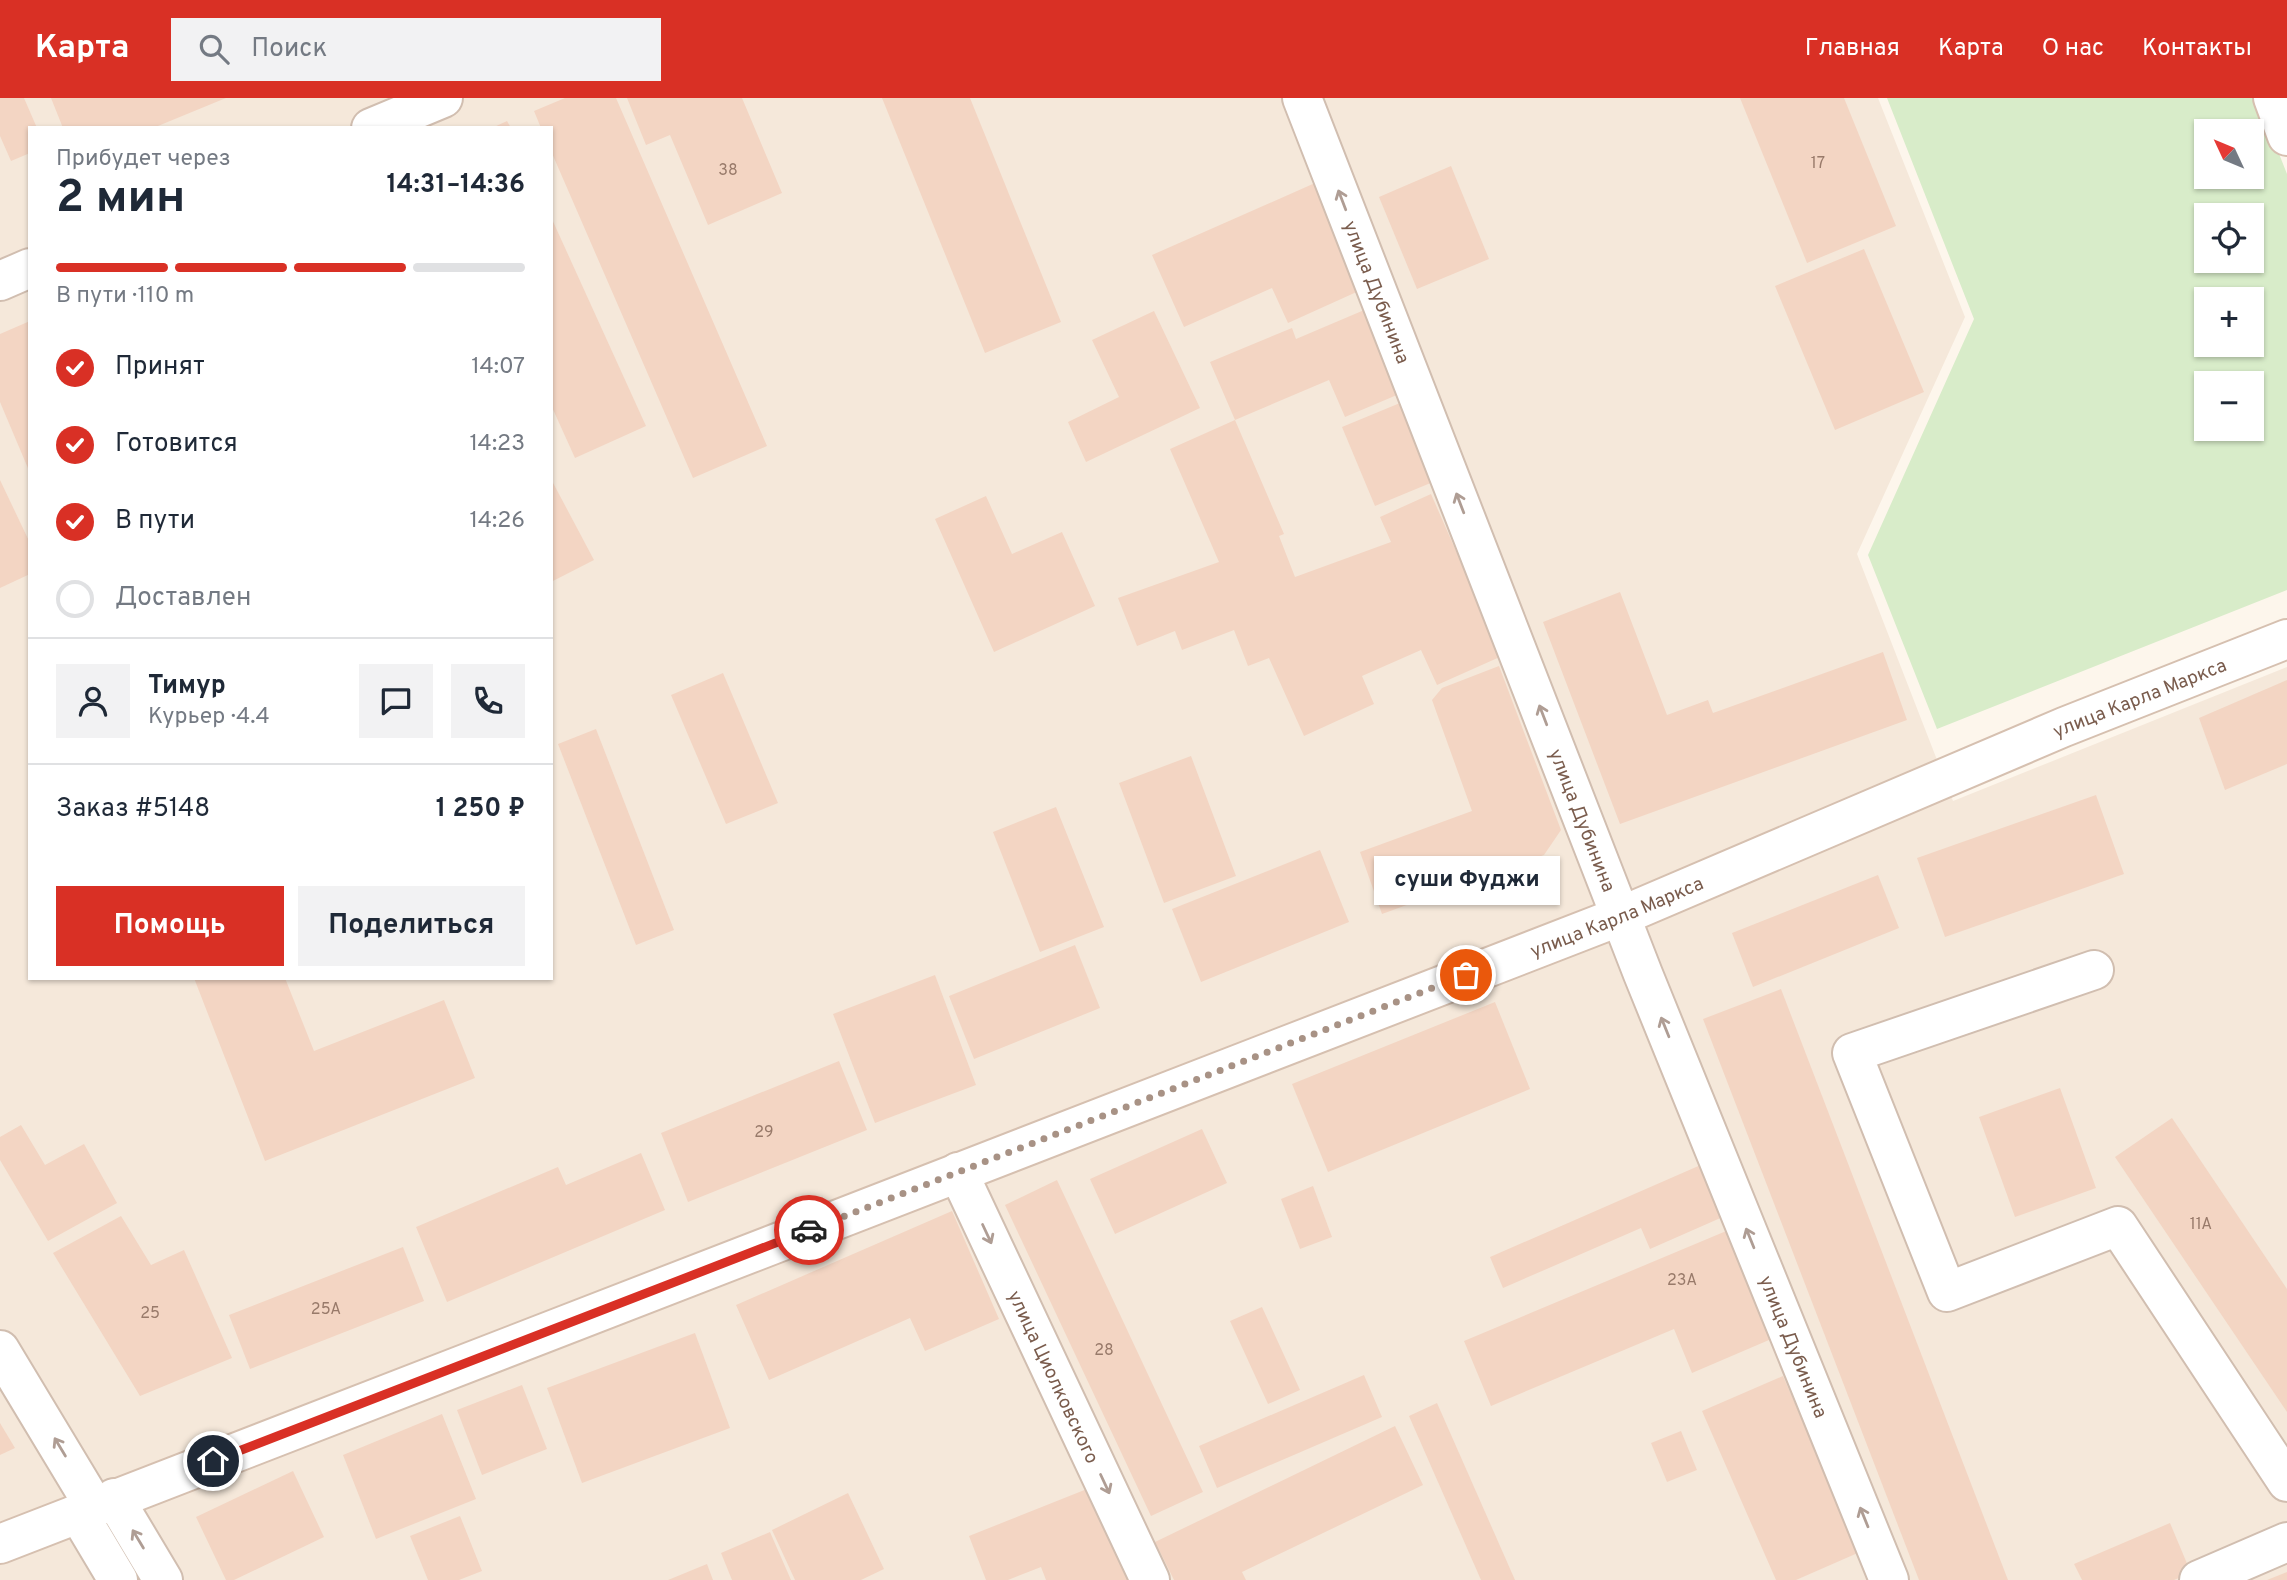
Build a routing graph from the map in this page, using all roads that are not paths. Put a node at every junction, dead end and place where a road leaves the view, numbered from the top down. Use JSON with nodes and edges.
{"nodes":[{"id":1,"x":443,"y":98,"type":"edge"},
{"id":2,"x":1302,"y":98,"type":"edge"},
{"id":3,"x":2273,"y":98,"type":"edge"},
{"id":4,"x":376,"y":126,"type":"edge"},
{"id":5,"x":2287,"y":136,"type":"edge"},
{"id":6,"x":28,"y":269,"type":"edge"},
{"id":7,"x":0,"y":281,"type":"edge"},
{"id":8,"x":2287,"y":639,"type":"edge"},
{"id":9,"x":1621,"y":916,"type":"junction"},
{"id":10,"x":2094,"y":970,"type":"dead end"},
{"id":11,"x":958,"y":1172,"type":"junction"},
{"id":12,"x":0,"y":1350,"type":"edge"},
{"id":13,"x":2287,"y":1482,"type":"edge"},
{"id":14,"x":96,"y":1506,"type":"junction"},
{"id":15,"x":2287,"y":1542,"type":"edge"},
{"id":16,"x":0,"y":1544,"type":"edge"},
{"id":17,"x":118,"y":1580,"type":"edge"},
{"id":18,"x":163,"y":1580,"type":"edge"},
{"id":19,"x":1150,"y":1580,"type":"edge"},
{"id":20,"x":1889,"y":1580,"type":"edge"},
{"id":21,"x":2199,"y":1580,"type":"edge"}],
"edges":[{"from":1,"to":4,"type":"street"},
{"from":9,"to":2,"type":"street","name":"улица Дубинина","one_way":true},
{"from":3,"to":5,"type":"street"},
{"from":6,"to":7,"type":"street"},
{"from":8,"to":9,"type":"street","name":"улица Карла Маркса"},
{"from":9,"to":11,"type":"street","name":"улица Карла Маркса"},
{"from":20,"to":9,"type":"street","name":"улица Дубинина","one_way":true},
{"from":10,"to":13,"type":"street"},
{"from":11,"to":14,"type":"street","name":"улица Карла Маркса"},
{"from":11,"to":19,"type":"street","name":"улица Циолковского","one_way":true},
{"from":14,"to":12,"type":"street","one_way":true},
{"from":14,"to":16,"type":"street","name":"улица Карла Маркса"},
{"from":14,"to":17,"type":"street"},
{"from":18,"to":14,"type":"street","one_way":true},
{"from":15,"to":21,"type":"street"}]}
